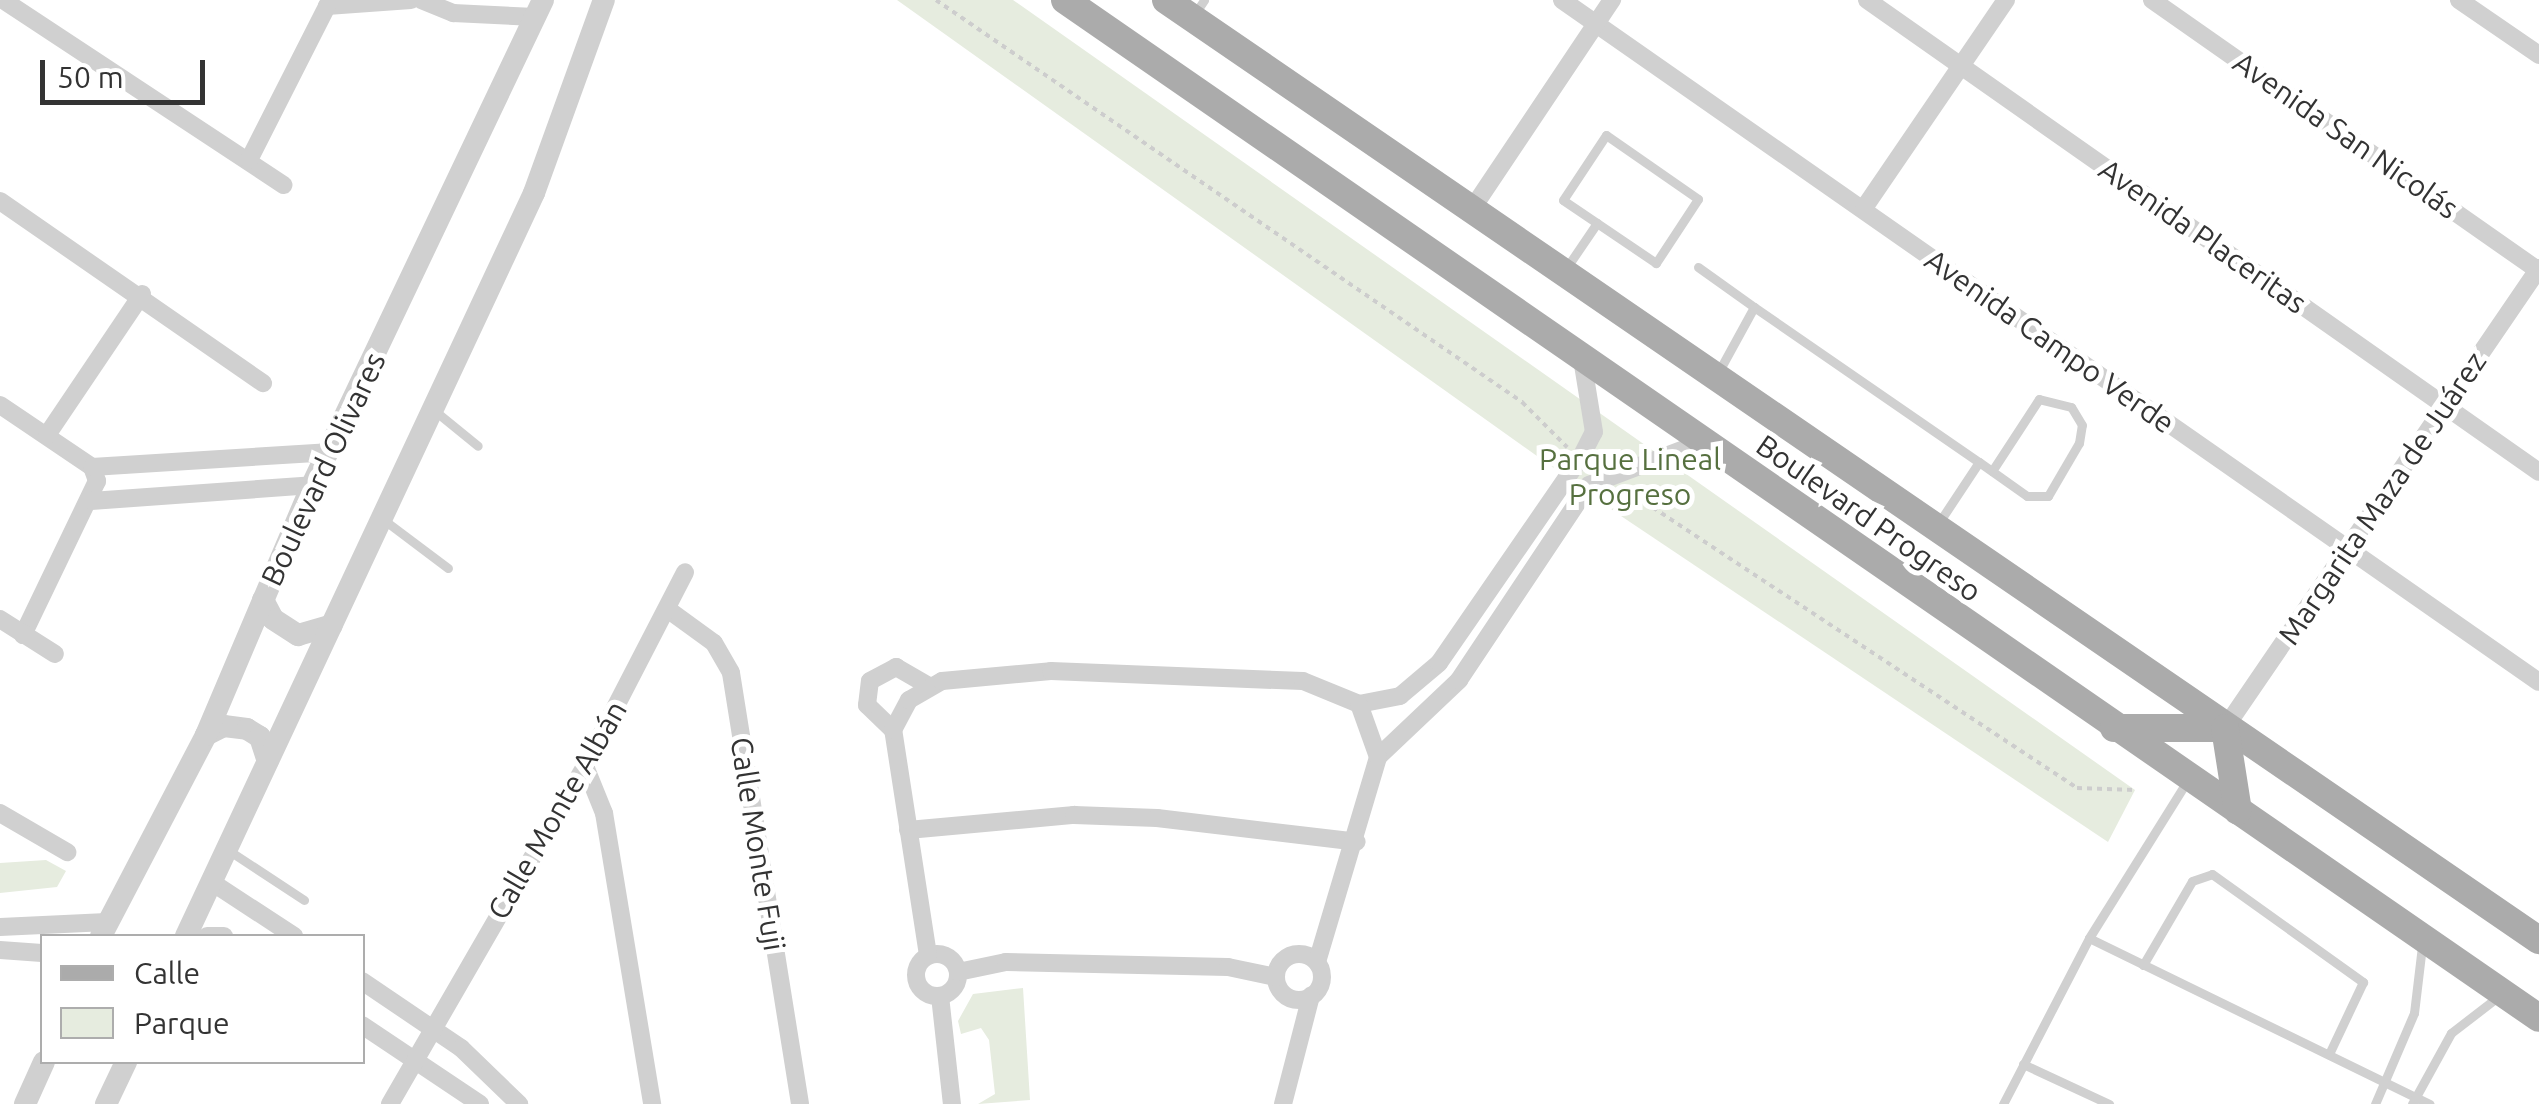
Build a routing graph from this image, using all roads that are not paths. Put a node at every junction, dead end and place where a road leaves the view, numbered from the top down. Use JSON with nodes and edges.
{"nodes":[{"id":1,"x":4,"y":0,"type":"edge"},
{"id":2,"x":411,"y":0,"type":"edge"},
{"id":3,"x":421,"y":0,"type":"edge"},
{"id":4,"x":604,"y":0,"type":"edge"},
{"id":5,"x":1065,"y":0,"type":"edge"},
{"id":6,"x":1166,"y":0,"type":"edge"},
{"id":7,"x":1562,"y":0,"type":"edge"},
{"id":8,"x":1612,"y":0,"type":"edge"},
{"id":9,"x":1867,"y":0,"type":"edge"},
{"id":10,"x":2006,"y":0,"type":"edge"},
{"id":11,"x":2152,"y":0,"type":"edge"},
{"id":12,"x":2459,"y":0,"type":"edge"},
{"id":13,"x":322,"y":3,"type":"edge"},
{"id":14,"x":539,"y":9,"type":"edge"},
{"id":15,"x":1198,"y":9,"type":"edge"},
{"id":16,"x":1596,"y":23,"type":"junction"},
{"id":17,"x":2539,"y":55,"type":"edge"},
{"id":18,"x":1962,"y":67,"type":"junction"},
{"id":19,"x":249,"y":160,"type":"junction"},
{"id":20,"x":284,"y":185,"type":"dead end"},
{"id":21,"x":0,"y":202,"type":"edge"},
{"id":22,"x":1864,"y":208,"type":"junction"},
{"id":23,"x":1472,"y":209,"type":"junction"},
{"id":24,"x":1597,"y":223,"type":"junction"},
{"id":25,"x":1698,"y":267,"type":"dead end"},
{"id":26,"x":2539,"y":269,"type":"edge"},
{"id":27,"x":1564,"y":271,"type":"junction"},
{"id":28,"x":142,"y":294,"type":"junction"},
{"id":29,"x":1754,"y":307,"type":"junction"},
{"id":30,"x":1582,"y":360,"type":"junction"},
{"id":31,"x":1718,"y":374,"type":"junction"},
{"id":32,"x":263,"y":383,"type":"dead end"},
{"id":33,"x":0,"y":405,"type":"edge"},
{"id":34,"x":2445,"y":406,"type":"junction"},
{"id":35,"x":433,"y":410,"type":"junction"},
{"id":36,"x":47,"y":435,"type":"junction"},
{"id":37,"x":1702,"y":442,"type":"junction"},
{"id":38,"x":478,"y":446,"type":"dead end"},
{"id":39,"x":328,"y":452,"type":"junction"},
{"id":40,"x":1978,"y":462,"type":"junction"},
{"id":41,"x":1992,"y":472,"type":"junction"},
{"id":42,"x":2539,"y":472,"type":"edge"},
{"id":43,"x":95,"y":474,"type":"junction"},
{"id":44,"x":312,"y":485,"type":"junction"},
{"id":45,"x":91,"y":501,"type":"junction"},
{"id":46,"x":1544,"y":512,"type":"junction"},
{"id":47,"x":382,"y":518,"type":"junction"},
{"id":48,"x":1560,"y":524,"type":"junction"},
{"id":49,"x":1936,"y":526,"type":"junction"},
{"id":50,"x":2346,"y":549,"type":"junction"},
{"id":51,"x":448,"y":568,"type":"dead end"},
{"id":52,"x":685,"y":572,"type":"dead end"},
{"id":53,"x":263,"y":600,"type":"junction"},
{"id":54,"x":670,"y":610,"type":"junction"},
{"id":55,"x":0,"y":619,"type":"edge"},
{"id":56,"x":332,"y":626,"type":"junction"},
{"id":57,"x":22,"y":634,"type":"junction"},
{"id":58,"x":55,"y":654,"type":"dead end"},
{"id":59,"x":1439,"y":663,"type":"junction"},
{"id":60,"x":1458,"y":680,"type":"junction"},
{"id":61,"x":2539,"y":682,"type":"edge"},
{"id":62,"x":929,"y":686,"type":"junction"},
{"id":63,"x":1359,"y":704,"type":"junction"},
{"id":64,"x":2114,"y":728,"type":"junction"},
{"id":65,"x":2226,"y":728,"type":"junction"},
{"id":66,"x":893,"y":730,"type":"junction"},
{"id":67,"x":206,"y":735,"type":"junction"},
{"id":68,"x":1378,"y":757,"type":"junction"},
{"id":69,"x":268,"y":761,"type":"junction"},
{"id":70,"x":585,"y":766,"type":"junction"},
{"id":71,"x":2187,"y":781,"type":"junction"},
{"id":72,"x":2238,"y":811,"type":"junction"},
{"id":73,"x":0,"y":813,"type":"edge"},
{"id":74,"x":908,"y":830,"type":"junction"},
{"id":75,"x":1357,"y":842,"type":"junction"},
{"id":76,"x":228,"y":850,"type":"junction"},
{"id":77,"x":67,"y":852,"type":"dead end"},
{"id":78,"x":213,"y":883,"type":"junction"},
{"id":79,"x":304,"y":900,"type":"dead end"},
{"id":80,"x":0,"y":927,"type":"edge"},
{"id":81,"x":104,"y":930,"type":"edge"},
{"id":82,"x":187,"y":934,"type":"edge"},
{"id":83,"x":291,"y":934,"type":"edge"},
{"id":84,"x":2089,"y":938,"type":"junction"},
{"id":85,"x":2422,"y":938,"type":"junction"},
{"id":86,"x":2539,"y":940,"type":"edge"},
{"id":87,"x":0,"y":950,"type":"edge"},
{"id":88,"x":40,"y":953,"type":"edge"},
{"id":89,"x":928,"y":955,"type":"junction"},
{"id":90,"x":1317,"y":962,"type":"junction"},
{"id":91,"x":2144,"y":964,"type":"junction"},
{"id":92,"x":958,"y":972,"type":"junction"},
{"id":93,"x":1276,"y":977,"type":"junction"},
{"id":94,"x":365,"y":983,"type":"edge"},
{"id":95,"x":2503,"y":994,"type":"junction"},
{"id":96,"x":940,"y":996,"type":"junction"},
{"id":97,"x":1312,"y":996,"type":"junction"},
{"id":98,"x":2539,"y":1018,"type":"edge"},
{"id":99,"x":365,"y":1026,"type":"edge"},
{"id":100,"x":432,"y":1027,"type":"junction"},
{"id":101,"x":419,"y":1053,"type":"junction"},
{"id":102,"x":2329,"y":1054,"type":"junction"},
{"id":103,"x":43,"y":1064,"type":"edge"},
{"id":104,"x":125,"y":1064,"type":"edge"},
{"id":105,"x":2023,"y":1064,"type":"junction"},
{"id":106,"x":2386,"y":1081,"type":"junction"},
{"id":107,"x":2414,"y":1100,"type":"edge"},
{"id":108,"x":24,"y":1104,"type":"edge"},
{"id":109,"x":106,"y":1104,"type":"edge"},
{"id":110,"x":390,"y":1104,"type":"edge"},
{"id":111,"x":480,"y":1104,"type":"edge"},
{"id":112,"x":519,"y":1104,"type":"edge"},
{"id":113,"x":652,"y":1104,"type":"edge"},
{"id":114,"x":800,"y":1104,"type":"edge"},
{"id":115,"x":952,"y":1104,"type":"edge"},
{"id":116,"x":1283,"y":1104,"type":"edge"},
{"id":117,"x":2003,"y":1104,"type":"edge"},
{"id":118,"x":2109,"y":1104,"type":"edge"},
{"id":119,"x":2375,"y":1104,"type":"edge"},
{"id":120,"x":2430,"y":1104,"type":"edge"}],
"edges":[{"from":1,"to":19,"type":"street"},
{"from":2,"to":13,"type":"street"},
{"from":3,"to":14,"type":"street"},
{"from":4,"to":35,"type":"street"},
{"from":5,"to":30,"type":"main road","name":"Boulevard Progreso"},
{"from":6,"to":15,"type":"main road","name":"Boulevard Progreso"},
{"from":7,"to":16,"type":"street","name":"Avenida Campo Verde"},
{"from":8,"to":16,"type":"street"},
{"from":9,"to":18,"type":"street","name":"Avenida Placeritas"},
{"from":10,"to":18,"type":"street"},
{"from":11,"to":26,"type":"street","name":"Avenida San Nicolás"},
{"from":12,"to":17,"type":"street"},
{"from":13,"to":19,"type":"street"},
{"from":14,"to":39,"type":"street","name":"Boulevard Olivares"},
{"from":15,"to":23,"type":"main road","name":"Boulevard Progreso"},
{"from":16,"to":22,"type":"street","name":"Avenida Campo Verde"},
{"from":16,"to":23,"type":"street"},
{"from":18,"to":22,"type":"street"},
{"from":18,"to":34,"type":"street","name":"Avenida Placeritas"},
{"from":19,"to":20,"type":"street"},
{"from":21,"to":28,"type":"street"},
{"from":22,"to":50,"type":"street","name":"Avenida Campo Verde"},
{"from":23,"to":27,"type":"main road","name":"Boulevard Progreso"},
{"from":24,"to":24,"type":"lane"},
{"from":24,"to":27,"type":"lane"},
{"from":25,"to":29,"type":"lane"},
{"from":26,"to":34,"type":"street","name":"Margarita Maza de Juárez"},
{"from":27,"to":31,"type":"main road","name":"Boulevard Progreso"},
{"from":28,"to":32,"type":"street"},
{"from":28,"to":36,"type":"street"},
{"from":29,"to":31,"type":"lane"},
{"from":29,"to":40,"type":"lane"},
{"from":30,"to":37,"type":"main road","name":"Boulevard Progreso"},
{"from":30,"to":46,"type":"street"},
{"from":31,"to":49,"type":"main road","name":"Boulevard Progreso"},
{"from":33,"to":36,"type":"street"},
{"from":34,"to":42,"type":"street","name":"Avenida Placeritas"},
{"from":34,"to":50,"type":"street","name":"Margarita Maza de Juárez"},
{"from":35,"to":38,"type":"lane"},
{"from":35,"to":47,"type":"street"},
{"from":36,"to":43,"type":"street"},
{"from":37,"to":48,"type":"street"},
{"from":37,"to":64,"type":"main road","name":"Boulevard Progreso"},
{"from":39,"to":43,"type":"street"},
{"from":39,"to":44,"type":"street","name":"Boulevard Olivares"},
{"from":40,"to":41,"type":"lane"},
{"from":40,"to":49,"type":"lane"},
{"from":41,"to":41,"type":"lane"},
{"from":43,"to":45,"type":"street"},
{"from":44,"to":45,"type":"street"},
{"from":44,"to":53,"type":"street","name":"Boulevard Olivares"},
{"from":45,"to":57,"type":"street"},
{"from":46,"to":48,"type":"street"},
{"from":46,"to":59,"type":"street"},
{"from":47,"to":51,"type":"lane"},
{"from":47,"to":56,"type":"street"},
{"from":48,"to":60,"type":"street"},
{"from":49,"to":65,"type":"main road","name":"Boulevard Progreso"},
{"from":50,"to":61,"type":"street","name":"Avenida Campo Verde"},
{"from":50,"to":65,"type":"street","name":"Margarita Maza de Juárez"},
{"from":52,"to":54,"type":"street","name":"Calle Monte Albán"},
{"from":53,"to":56,"type":"street"},
{"from":53,"to":67,"type":"street","name":"Boulevard Olivares"},
{"from":54,"to":70,"type":"street","name":"Calle Monte Albán"},
{"from":54,"to":114,"type":"street","name":"Calle Monte Fuji"},
{"from":55,"to":57,"type":"street"},
{"from":56,"to":69,"type":"street"},
{"from":57,"to":58,"type":"street"},
{"from":59,"to":60,"type":"street"},
{"from":59,"to":63,"type":"street"},
{"from":60,"to":68,"type":"street"},
{"from":62,"to":63,"type":"street"},
{"from":62,"to":66,"type":"street"},
{"from":62,"to":66,"type":"street"},
{"from":63,"to":68,"type":"street"},
{"from":64,"to":65,"type":"main road"},
{"from":64,"to":71,"type":"main road","name":"Boulevard Progreso"},
{"from":65,"to":72,"type":"main road"},
{"from":65,"to":86,"type":"main road","name":"Boulevard Progreso"},
{"from":66,"to":74,"type":"street"},
{"from":67,"to":69,"type":"street"},
{"from":67,"to":81,"type":"street","name":"Boulevard Olivares"},
{"from":68,"to":75,"type":"street"},
{"from":69,"to":76,"type":"street"},
{"from":70,"to":100,"type":"street","name":"Calle Monte Albán"},
{"from":70,"to":113,"type":"street"},
{"from":71,"to":72,"type":"main road","name":"Boulevard Progreso"},
{"from":71,"to":84,"type":"lane"},
{"from":72,"to":85,"type":"main road","name":"Boulevard Progreso"},
{"from":73,"to":77,"type":"street"},
{"from":74,"to":75,"type":"street"},
{"from":74,"to":89,"type":"street"},
{"from":75,"to":90,"type":"street"},
{"from":76,"to":78,"type":"street"},
{"from":76,"to":79,"type":"lane"},
{"from":78,"to":82,"type":"street"},
{"from":78,"to":83,"type":"street"},
{"from":80,"to":81,"type":"street"},
{"from":84,"to":91,"type":"lane"},
{"from":84,"to":105,"type":"lane"},
{"from":85,"to":95,"type":"main road","name":"Boulevard Progreso"},
{"from":85,"to":106,"type":"lane"},
{"from":87,"to":88,"type":"street"},
{"from":89,"to":92,"type":"street"},
{"from":89,"to":96,"type":"street"},
{"from":90,"to":93,"type":"street"},
{"from":90,"to":97,"type":"street"},
{"from":91,"to":102,"type":"lane"},
{"from":91,"to":102,"type":"lane"},
{"from":92,"to":93,"type":"street"},
{"from":92,"to":96,"type":"street"},
{"from":93,"to":97,"type":"street"},
{"from":94,"to":100,"type":"street"},
{"from":95,"to":98,"type":"main road","name":"Boulevard Progreso"},
{"from":95,"to":107,"type":"lane"},
{"from":96,"to":115,"type":"street"},
{"from":97,"to":116,"type":"street"},
{"from":99,"to":101,"type":"street"},
{"from":100,"to":101,"type":"street","name":"Calle Monte Albán"},
{"from":100,"to":112,"type":"street"},
{"from":101,"to":110,"type":"street","name":"Calle Monte Albán"},
{"from":101,"to":111,"type":"street"},
{"from":102,"to":106,"type":"lane"},
{"from":103,"to":108,"type":"street"},
{"from":104,"to":109,"type":"street"},
{"from":105,"to":117,"type":"lane"},
{"from":105,"to":118,"type":"lane"},
{"from":106,"to":107,"type":"lane"},
{"from":106,"to":119,"type":"lane"},
{"from":107,"to":120,"type":"lane"}]}
